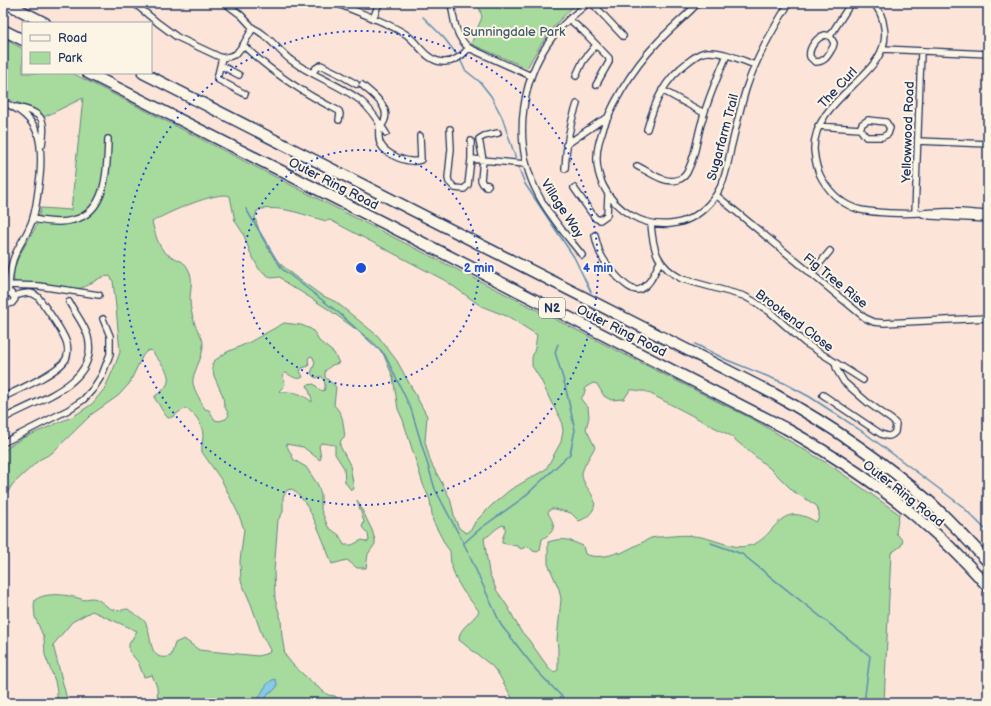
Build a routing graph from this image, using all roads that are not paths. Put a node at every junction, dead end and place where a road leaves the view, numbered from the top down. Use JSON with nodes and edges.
{"nodes":[{"id":1,"x":6,"y":3,"type":"edge"},
{"id":2,"x":134,"y":3,"type":"edge"},
{"id":3,"x":225,"y":3,"type":"edge"},
{"id":4,"x":336,"y":3,"type":"edge"},
{"id":5,"x":379,"y":3,"type":"edge"},
{"id":6,"x":451,"y":3,"type":"edge"},
{"id":7,"x":588,"y":3,"type":"edge"},
{"id":8,"x":592,"y":3,"type":"edge"},
{"id":9,"x":698,"y":3,"type":"edge"},
{"id":10,"x":789,"y":3,"type":"edge"},
{"id":11,"x":851,"y":3,"type":"edge"},
{"id":12,"x":873,"y":3,"type":"edge"},
{"id":13,"x":373,"y":19,"type":"junction"},
{"id":14,"x":569,"y":19,"type":"junction"},
{"id":15,"x":43,"y":22,"type":"edge"},
{"id":16,"x":253,"y":28,"type":"junction"},
{"id":17,"x":3,"y":30,"type":"edge"},
{"id":18,"x":623,"y":36,"type":"dead end"},
{"id":19,"x":830,"y":36,"type":"junction"},
{"id":20,"x":22,"y":40,"type":"edge"},
{"id":21,"x":243,"y":45,"type":"junction"},
{"id":22,"x":596,"y":45,"type":"junction"},
{"id":23,"x":469,"y":48,"type":"junction"},
{"id":24,"x":883,"y":49,"type":"junction"},
{"id":25,"x":921,"y":52,"type":"junction"},
{"id":26,"x":988,"y":54,"type":"edge"},
{"id":27,"x":727,"y":55,"type":"junction"},
{"id":28,"x":222,"y":58,"type":"junction"},
{"id":29,"x":755,"y":65,"type":"junction"},
{"id":30,"x":222,"y":66,"type":"junction"},
{"id":31,"x":312,"y":73,"type":"junction"},
{"id":32,"x":90,"y":74,"type":"edge"},
{"id":33,"x":145,"y":74,"type":"edge"},
{"id":34,"x":239,"y":75,"type":"dead end"},
{"id":35,"x":531,"y":76,"type":"junction"},
{"id":36,"x":576,"y":76,"type":"dead end"},
{"id":37,"x":596,"y":85,"type":"dead end"},
{"id":38,"x":662,"y":90,"type":"junction"},
{"id":39,"x":245,"y":94,"type":"dead end"},
{"id":40,"x":3,"y":102,"type":"edge"},
{"id":41,"x":577,"y":104,"type":"dead end"},
{"id":42,"x":11,"y":105,"type":"junction"},
{"id":43,"x":704,"y":112,"type":"junction"},
{"id":44,"x":609,"y":117,"type":"junction"},
{"id":45,"x":339,"y":120,"type":"dead end"},
{"id":46,"x":380,"y":125,"type":"junction"},
{"id":47,"x":818,"y":126,"type":"junction"},
{"id":48,"x":450,"y":129,"type":"dead end"},
{"id":49,"x":860,"y":129,"type":"junction"},
{"id":50,"x":647,"y":130,"type":"dead end"},
{"id":51,"x":386,"y":132,"type":"dead end"},
{"id":52,"x":498,"y":133,"type":"dead end"},
{"id":53,"x":420,"y":136,"type":"dead end"},
{"id":54,"x":108,"y":139,"type":"dead end"},
{"id":55,"x":470,"y":141,"type":"dead end"},
{"id":56,"x":918,"y":141,"type":"junction"},
{"id":57,"x":988,"y":144,"type":"edge"},
{"id":58,"x":566,"y":145,"type":"junction"},
{"id":59,"x":41,"y":149,"type":"junction"},
{"id":60,"x":471,"y":159,"type":"junction"},
{"id":61,"x":483,"y":160,"type":"junction"},
{"id":62,"x":526,"y":164,"type":"junction"},
{"id":63,"x":637,"y":166,"type":"dead end"},
{"id":64,"x":565,"y":169,"type":"dead end"},
{"id":65,"x":486,"y":187,"type":"dead end"},
{"id":66,"x":574,"y":188,"type":"dead end"},
{"id":67,"x":716,"y":195,"type":"junction"},
{"id":68,"x":608,"y":196,"type":"junction"},
{"id":69,"x":917,"y":213,"type":"junction"},
{"id":70,"x":988,"y":214,"type":"edge"},
{"id":71,"x":33,"y":219,"type":"junction"},
{"id":72,"x":988,"y":219,"type":"edge"},
{"id":73,"x":651,"y":224,"type":"junction"},
{"id":74,"x":595,"y":235,"type":"dead end"},
{"id":75,"x":830,"y":251,"type":"dead end"},
{"id":76,"x":582,"y":255,"type":"dead end"},
{"id":77,"x":660,"y":262,"type":"junction"},
{"id":78,"x":810,"y":274,"type":"junction"},
{"id":79,"x":9,"y":285,"type":"junction"},
{"id":80,"x":8,"y":293,"type":"junction"},
{"id":81,"x":99,"y":295,"type":"dead end"},
{"id":82,"x":14,"y":296,"type":"junction"},
{"id":83,"x":3,"y":298,"type":"edge"},
{"id":84,"x":69,"y":302,"type":"dead end"},
{"id":85,"x":988,"y":318,"type":"edge"},
{"id":86,"x":103,"y":319,"type":"dead end"},
{"id":87,"x":836,"y":363,"type":"junction"},
{"id":88,"x":864,"y":380,"type":"dead end"},
{"id":89,"x":823,"y":395,"type":"dead end"},
{"id":90,"x":3,"y":397,"type":"edge"},
{"id":91,"x":3,"y":419,"type":"edge"},
{"id":92,"x":3,"y":443,"type":"edge"},
{"id":93,"x":988,"y":562,"type":"edge"},
{"id":94,"x":988,"y":587,"type":"edge"}],
"edges":[{"from":1,"to":15,"type":"highway"},
{"from":2,"to":28,"type":"street"},
{"from":3,"to":16,"type":"street"},
{"from":4,"to":13,"type":"street"},
{"from":5,"to":13,"type":"street"},
{"from":6,"to":23,"type":"street"},
{"from":7,"to":14,"type":"street","name":"Village Way"},
{"from":8,"to":18,"type":"street"},
{"from":9,"to":44,"type":"street","name":"Sugarfarm Trail"},
{"from":10,"to":29,"type":"street","name":"Sugarfarm Trail"},
{"from":11,"to":19,"type":"street"},
{"from":12,"to":24,"type":"street"},
{"from":13,"to":23,"type":"street"},
{"from":14,"to":22,"type":"street"},
{"from":14,"to":35,"type":"street","name":"Village Way"},
{"from":16,"to":21,"type":"street"},
{"from":16,"to":31,"type":"street"},
{"from":17,"to":20,"type":"highway"},
{"from":19,"to":19,"type":"street"},
{"from":21,"to":28,"type":"street"},
{"from":21,"to":45,"type":"street"},
{"from":22,"to":36,"type":"street"},
{"from":22,"to":37,"type":"street"},
{"from":23,"to":35,"type":"street"},
{"from":24,"to":25,"type":"street"},
{"from":24,"to":47,"type":"street","name":"The Curl"},
{"from":25,"to":26,"type":"street"},
{"from":25,"to":56,"type":"street","name":"Yellowwood Road"},
{"from":27,"to":29,"type":"street"},
{"from":27,"to":38,"type":"street"},
{"from":27,"to":43,"type":"street"},
{"from":28,"to":30,"type":"street"},
{"from":29,"to":67,"type":"street","name":"Sugarfarm Trail"},
{"from":30,"to":34,"type":"street"},
{"from":30,"to":39,"type":"street"},
{"from":31,"to":46,"type":"street"},
{"from":31,"to":46,"type":"street"},
{"from":32,"to":94,"type":"highway","name":"Outer Ring Road","number":"N2"},
{"from":33,"to":93,"type":"highway","name":"Outer Ring Road","number":"N2"},
{"from":35,"to":62,"type":"street","name":"Village Way"},
{"from":38,"to":43,"type":"street"},
{"from":38,"to":50,"type":"street"},
{"from":40,"to":42,"type":"street"},
{"from":41,"to":58,"type":"street"},
{"from":42,"to":59,"type":"street"},
{"from":42,"to":59,"type":"street"},
{"from":43,"to":63,"type":"street"},
{"from":44,"to":58,"type":"street"},
{"from":44,"to":68,"type":"street","name":"Sugarfarm Trail"},
{"from":46,"to":51,"type":"street"},
{"from":46,"to":53,"type":"street"},
{"from":47,"to":49,"type":"street"},
{"from":47,"to":69,"type":"street","name":"The Curl"},
{"from":48,"to":60,"type":"street"},
{"from":49,"to":49,"type":"street"},
{"from":52,"to":61,"type":"street"},
{"from":54,"to":71,"type":"street"},
{"from":55,"to":60,"type":"street"},
{"from":56,"to":57,"type":"street"},
{"from":56,"to":69,"type":"street","name":"Yellowwood Road"},
{"from":58,"to":64,"type":"street"},
{"from":59,"to":71,"type":"street"},
{"from":60,"to":61,"type":"street"},
{"from":61,"to":62,"type":"street"},
{"from":61,"to":65,"type":"street"},
{"from":62,"to":76,"type":"street","name":"Village Way"},
{"from":66,"to":68,"type":"street"},
{"from":67,"to":73,"type":"street","name":"Sugarfarm Trail"},
{"from":67,"to":78,"type":"street","name":"Fig Tree Rise"},
{"from":68,"to":73,"type":"street","name":"Sugarfarm Trail"},
{"from":69,"to":70,"type":"street","name":"The Curl"},
{"from":69,"to":72,"type":"street","name":"The Curl"},
{"from":71,"to":79,"type":"street"},
{"from":73,"to":77,"type":"street","name":"Brookend Close"},
{"from":74,"to":77,"type":"street"},
{"from":75,"to":78,"type":"street"},
{"from":77,"to":87,"type":"street","name":"Brookend Close"},
{"from":78,"to":85,"type":"street","name":"Fig Tree Rise"},
{"from":79,"to":80,"type":"street"},
{"from":79,"to":81,"type":"street"},
{"from":80,"to":82,"type":"street"},
{"from":80,"to":83,"type":"street"},
{"from":82,"to":83,"type":"street"},
{"from":82,"to":90,"type":"street"},
{"from":84,"to":91,"type":"street"},
{"from":86,"to":92,"type":"street"},
{"from":87,"to":88,"type":"street","name":"Brookend Close"},
{"from":87,"to":89,"type":"street"}]}
